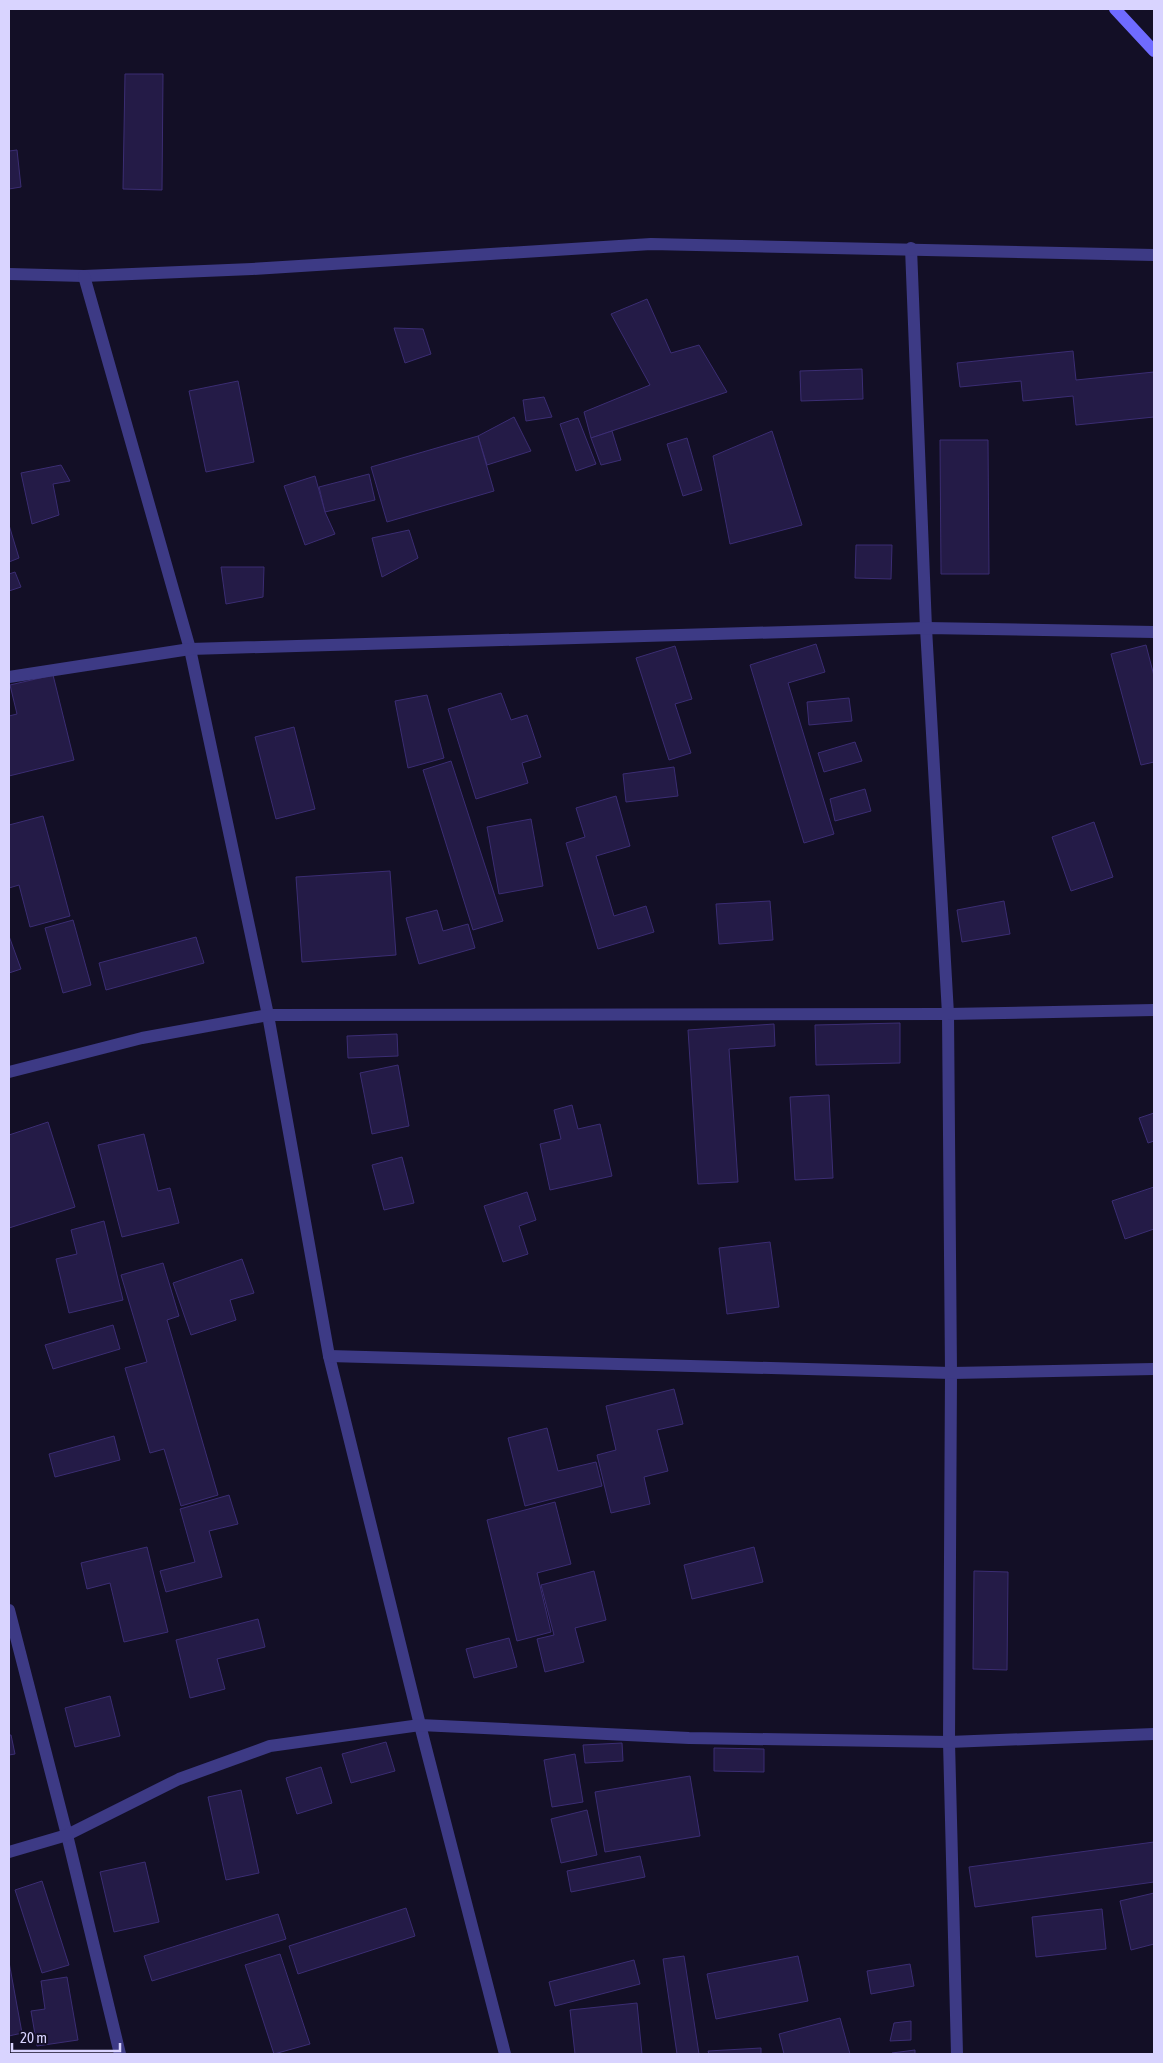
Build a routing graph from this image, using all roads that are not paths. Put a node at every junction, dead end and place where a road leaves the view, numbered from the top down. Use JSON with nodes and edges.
{"nodes":[{"id":1,"x":1115,"y":9,"type":"edge"},
{"id":2,"x":1154,"y":51,"type":"edge"},
{"id":3,"x":911,"y":248,"type":"junction"},
{"id":4,"x":1154,"y":255,"type":"edge"},
{"id":5,"x":9,"y":274,"type":"edge"},
{"id":6,"x":84,"y":276,"type":"junction"},
{"id":7,"x":926,"y":628,"type":"junction"},
{"id":8,"x":1154,"y":632,"type":"edge"},
{"id":9,"x":190,"y":649,"type":"junction"},
{"id":10,"x":9,"y":677,"type":"edge"},
{"id":11,"x":1154,"y":1010,"type":"edge"},
{"id":12,"x":948,"y":1014,"type":"junction"},
{"id":13,"x":268,"y":1016,"type":"junction"},
{"id":14,"x":9,"y":1072,"type":"edge"},
{"id":15,"x":329,"y":1356,"type":"junction"},
{"id":16,"x":1154,"y":1369,"type":"edge"},
{"id":17,"x":951,"y":1373,"type":"junction"},
{"id":18,"x":9,"y":1610,"type":"edge"},
{"id":19,"x":420,"y":1725,"type":"junction"},
{"id":20,"x":1154,"y":1734,"type":"edge"},
{"id":21,"x":949,"y":1742,"type":"junction"},
{"id":22,"x":67,"y":1835,"type":"junction"},
{"id":23,"x":9,"y":1852,"type":"edge"},
{"id":24,"x":120,"y":2054,"type":"edge"},
{"id":25,"x":505,"y":2054,"type":"edge"},
{"id":26,"x":957,"y":2054,"type":"edge"}],
"edges":[{"from":1,"to":2,"type":"street"},
{"from":3,"to":4,"type":"street"},
{"from":3,"to":6,"type":"street"},
{"from":3,"to":7,"type":"street"},
{"from":5,"to":6,"type":"street"},
{"from":6,"to":9,"type":"street"},
{"from":7,"to":8,"type":"street"},
{"from":7,"to":9,"type":"street"},
{"from":7,"to":12,"type":"street"},
{"from":9,"to":10,"type":"street"},
{"from":9,"to":13,"type":"street"},
{"from":11,"to":12,"type":"street"},
{"from":12,"to":13,"type":"street"},
{"from":12,"to":17,"type":"street"},
{"from":13,"to":14,"type":"street"},
{"from":13,"to":15,"type":"street"},
{"from":15,"to":17,"type":"street"},
{"from":15,"to":19,"type":"street"},
{"from":16,"to":17,"type":"street"},
{"from":17,"to":21,"type":"street"},
{"from":18,"to":22,"type":"street"},
{"from":19,"to":21,"type":"street"},
{"from":19,"to":22,"type":"street"},
{"from":19,"to":25,"type":"street"},
{"from":20,"to":21,"type":"street"},
{"from":21,"to":26,"type":"street"},
{"from":22,"to":23,"type":"street"},
{"from":22,"to":24,"type":"street"}]}
